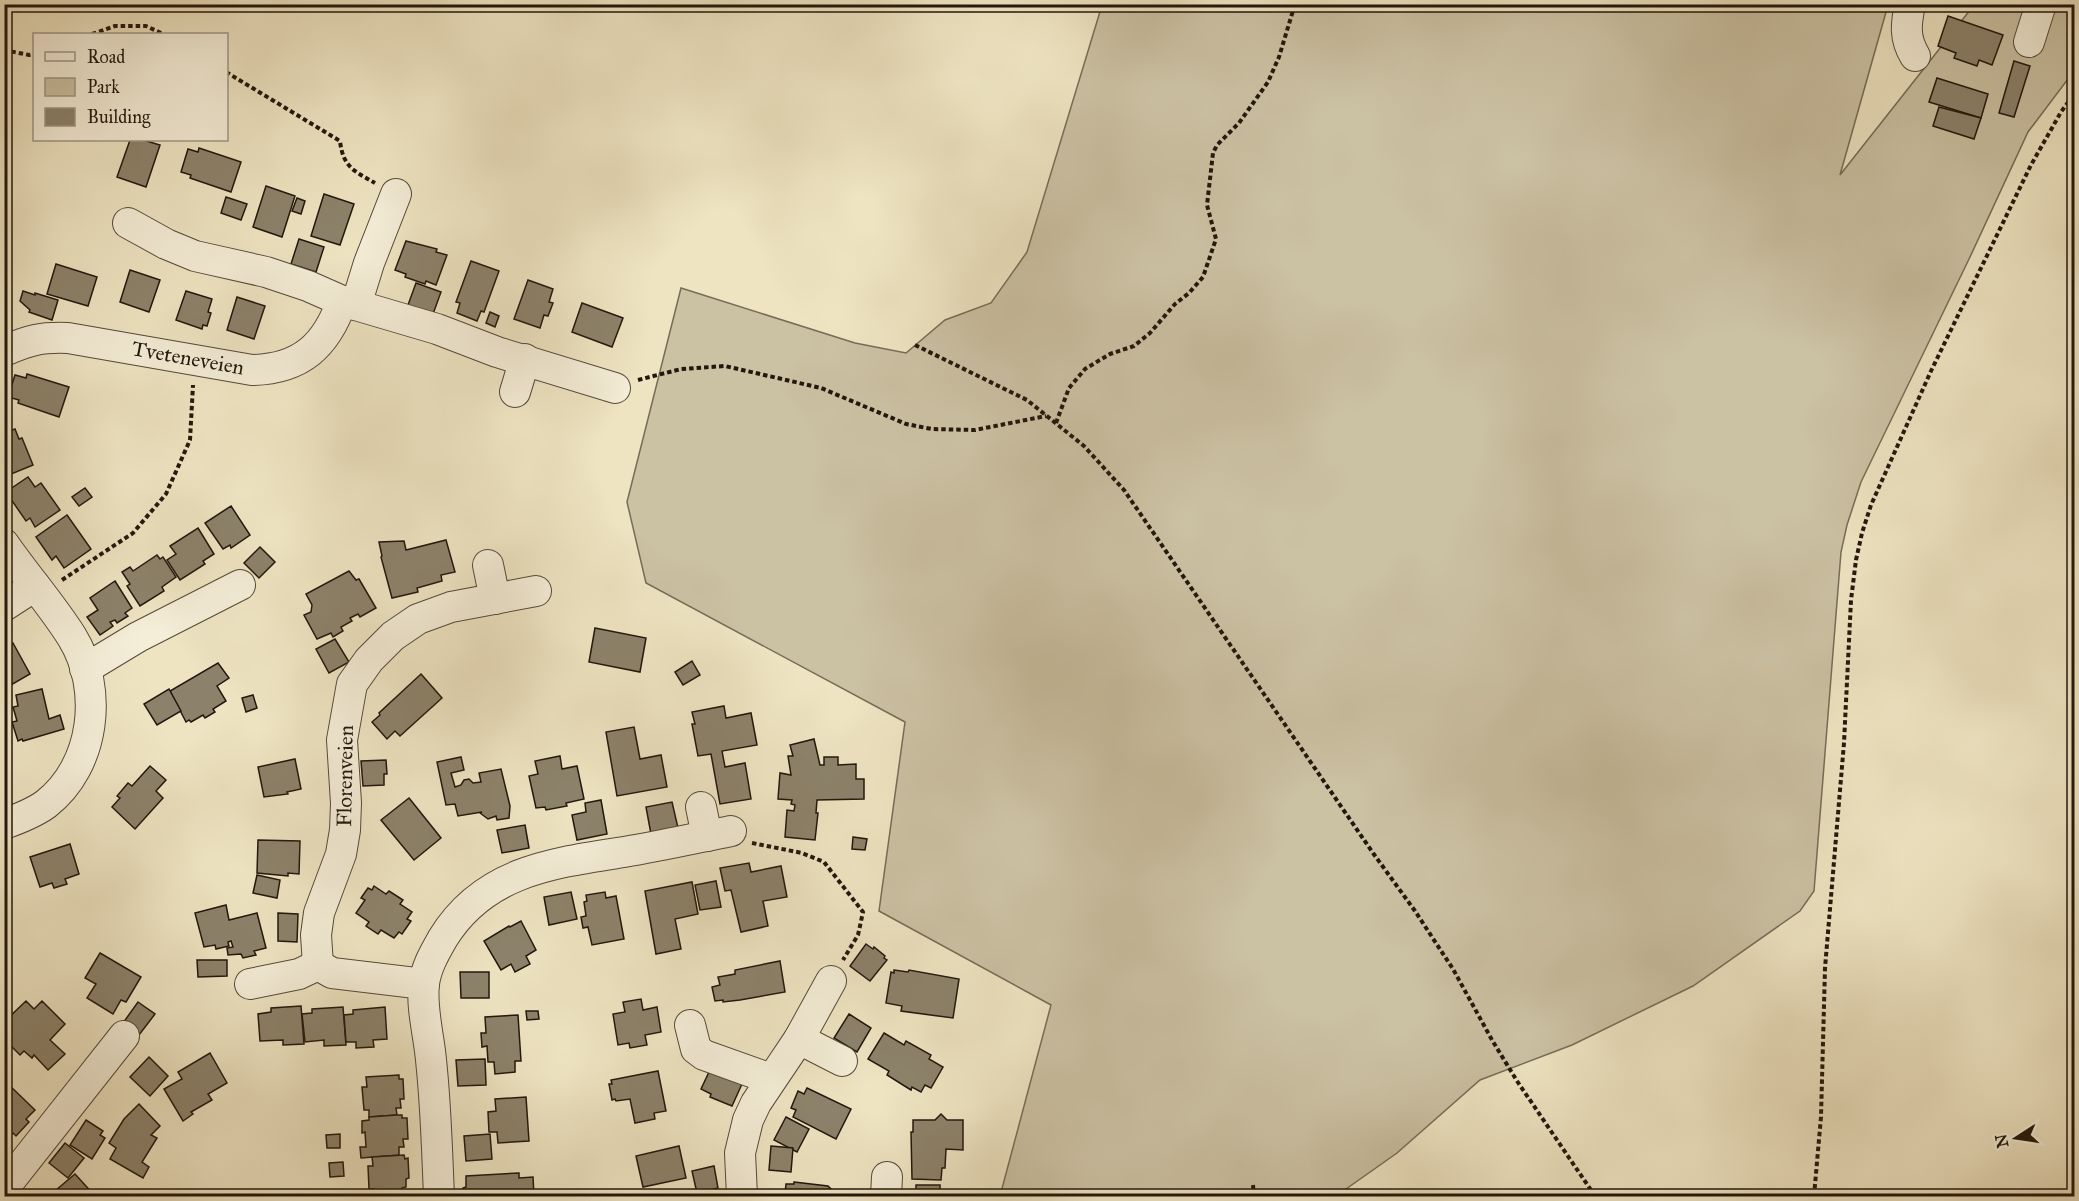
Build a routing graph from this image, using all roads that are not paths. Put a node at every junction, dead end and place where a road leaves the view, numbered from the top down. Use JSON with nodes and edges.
{"nodes":[{"id":1,"x":1910,"y":4,"type":"edge"},
{"id":2,"x":2041,"y":4,"type":"edge"},
{"id":3,"x":2029,"y":42,"type":"dead end"},
{"id":4,"x":1915,"y":56,"type":"dead end"},
{"id":5,"x":396,"y":194,"type":"road end"},
{"id":6,"x":128,"y":223,"type":"dead end"},
{"id":7,"x":349,"y":303,"type":"junction"},
{"id":8,"x":4,"y":351,"type":"edge"},
{"id":9,"x":525,"y":359,"type":"junction"},
{"id":10,"x":615,"y":388,"type":"road end"},
{"id":11,"x":515,"y":392,"type":"dead end"},
{"id":12,"x":4,"y":544,"type":"edge"},
{"id":13,"x":488,"y":565,"type":"dead end"},
{"id":14,"x":240,"y":585,"type":"dead end"},
{"id":15,"x":38,"y":590,"type":"junction"},
{"id":16,"x":536,"y":591,"type":"dead end"},
{"id":17,"x":495,"y":599,"type":"junction"},
{"id":18,"x":4,"y":606,"type":"edge"},
{"id":19,"x":85,"y":669,"type":"junction"},
{"id":20,"x":4,"y":824,"type":"edge"},
{"id":21,"x":713,"y":825,"type":"road end"},
{"id":22,"x":318,"y":965,"type":"junction"},
{"id":23,"x":831,"y":981,"type":"road end"},
{"id":24,"x":249,"y":984,"type":"dead end"},
{"id":25,"x":424,"y":984,"type":"junction"},
{"id":26,"x":690,"y":1025,"type":"dead end"},
{"id":27,"x":124,"y":1036,"type":"dead end"},
{"id":28,"x":799,"y":1039,"type":"junction"},
{"id":29,"x":842,"y":1061,"type":"dead end"},
{"id":30,"x":771,"y":1079,"type":"junction"},
{"id":31,"x":4,"y":1188,"type":"edge"},
{"id":32,"x":438,"y":1197,"type":"edge"},
{"id":33,"x":742,"y":1197,"type":"edge"}],
"edges":[{"from":1,"to":4,"type":"street"},
{"from":2,"to":3,"type":"street"},
{"from":5,"to":7,"type":"street","name":"Tveteneveien"},
{"from":6,"to":7,"type":"street"},
{"from":7,"to":8,"type":"street","name":"Tveteneveien"},
{"from":7,"to":9,"type":"street"},
{"from":9,"to":10,"type":"street"},
{"from":9,"to":11,"type":"street"},
{"from":12,"to":15,"type":"street"},
{"from":13,"to":17,"type":"street"},
{"from":14,"to":19,"type":"street"},
{"from":15,"to":18,"type":"street"},
{"from":15,"to":19,"type":"street"},
{"from":16,"to":17,"type":"street","name":"Florenveien"},
{"from":17,"to":22,"type":"street","name":"Florenveien"},
{"from":19,"to":20,"type":"street"},
{"from":21,"to":25,"type":"street"},
{"from":22,"to":24,"type":"street"},
{"from":22,"to":25,"type":"street"},
{"from":23,"to":28,"type":"street"},
{"from":25,"to":32,"type":"street"},
{"from":26,"to":30,"type":"street"},
{"from":27,"to":31,"type":"street"},
{"from":28,"to":29,"type":"street"},
{"from":28,"to":30,"type":"street"},
{"from":30,"to":33,"type":"street"}]}
